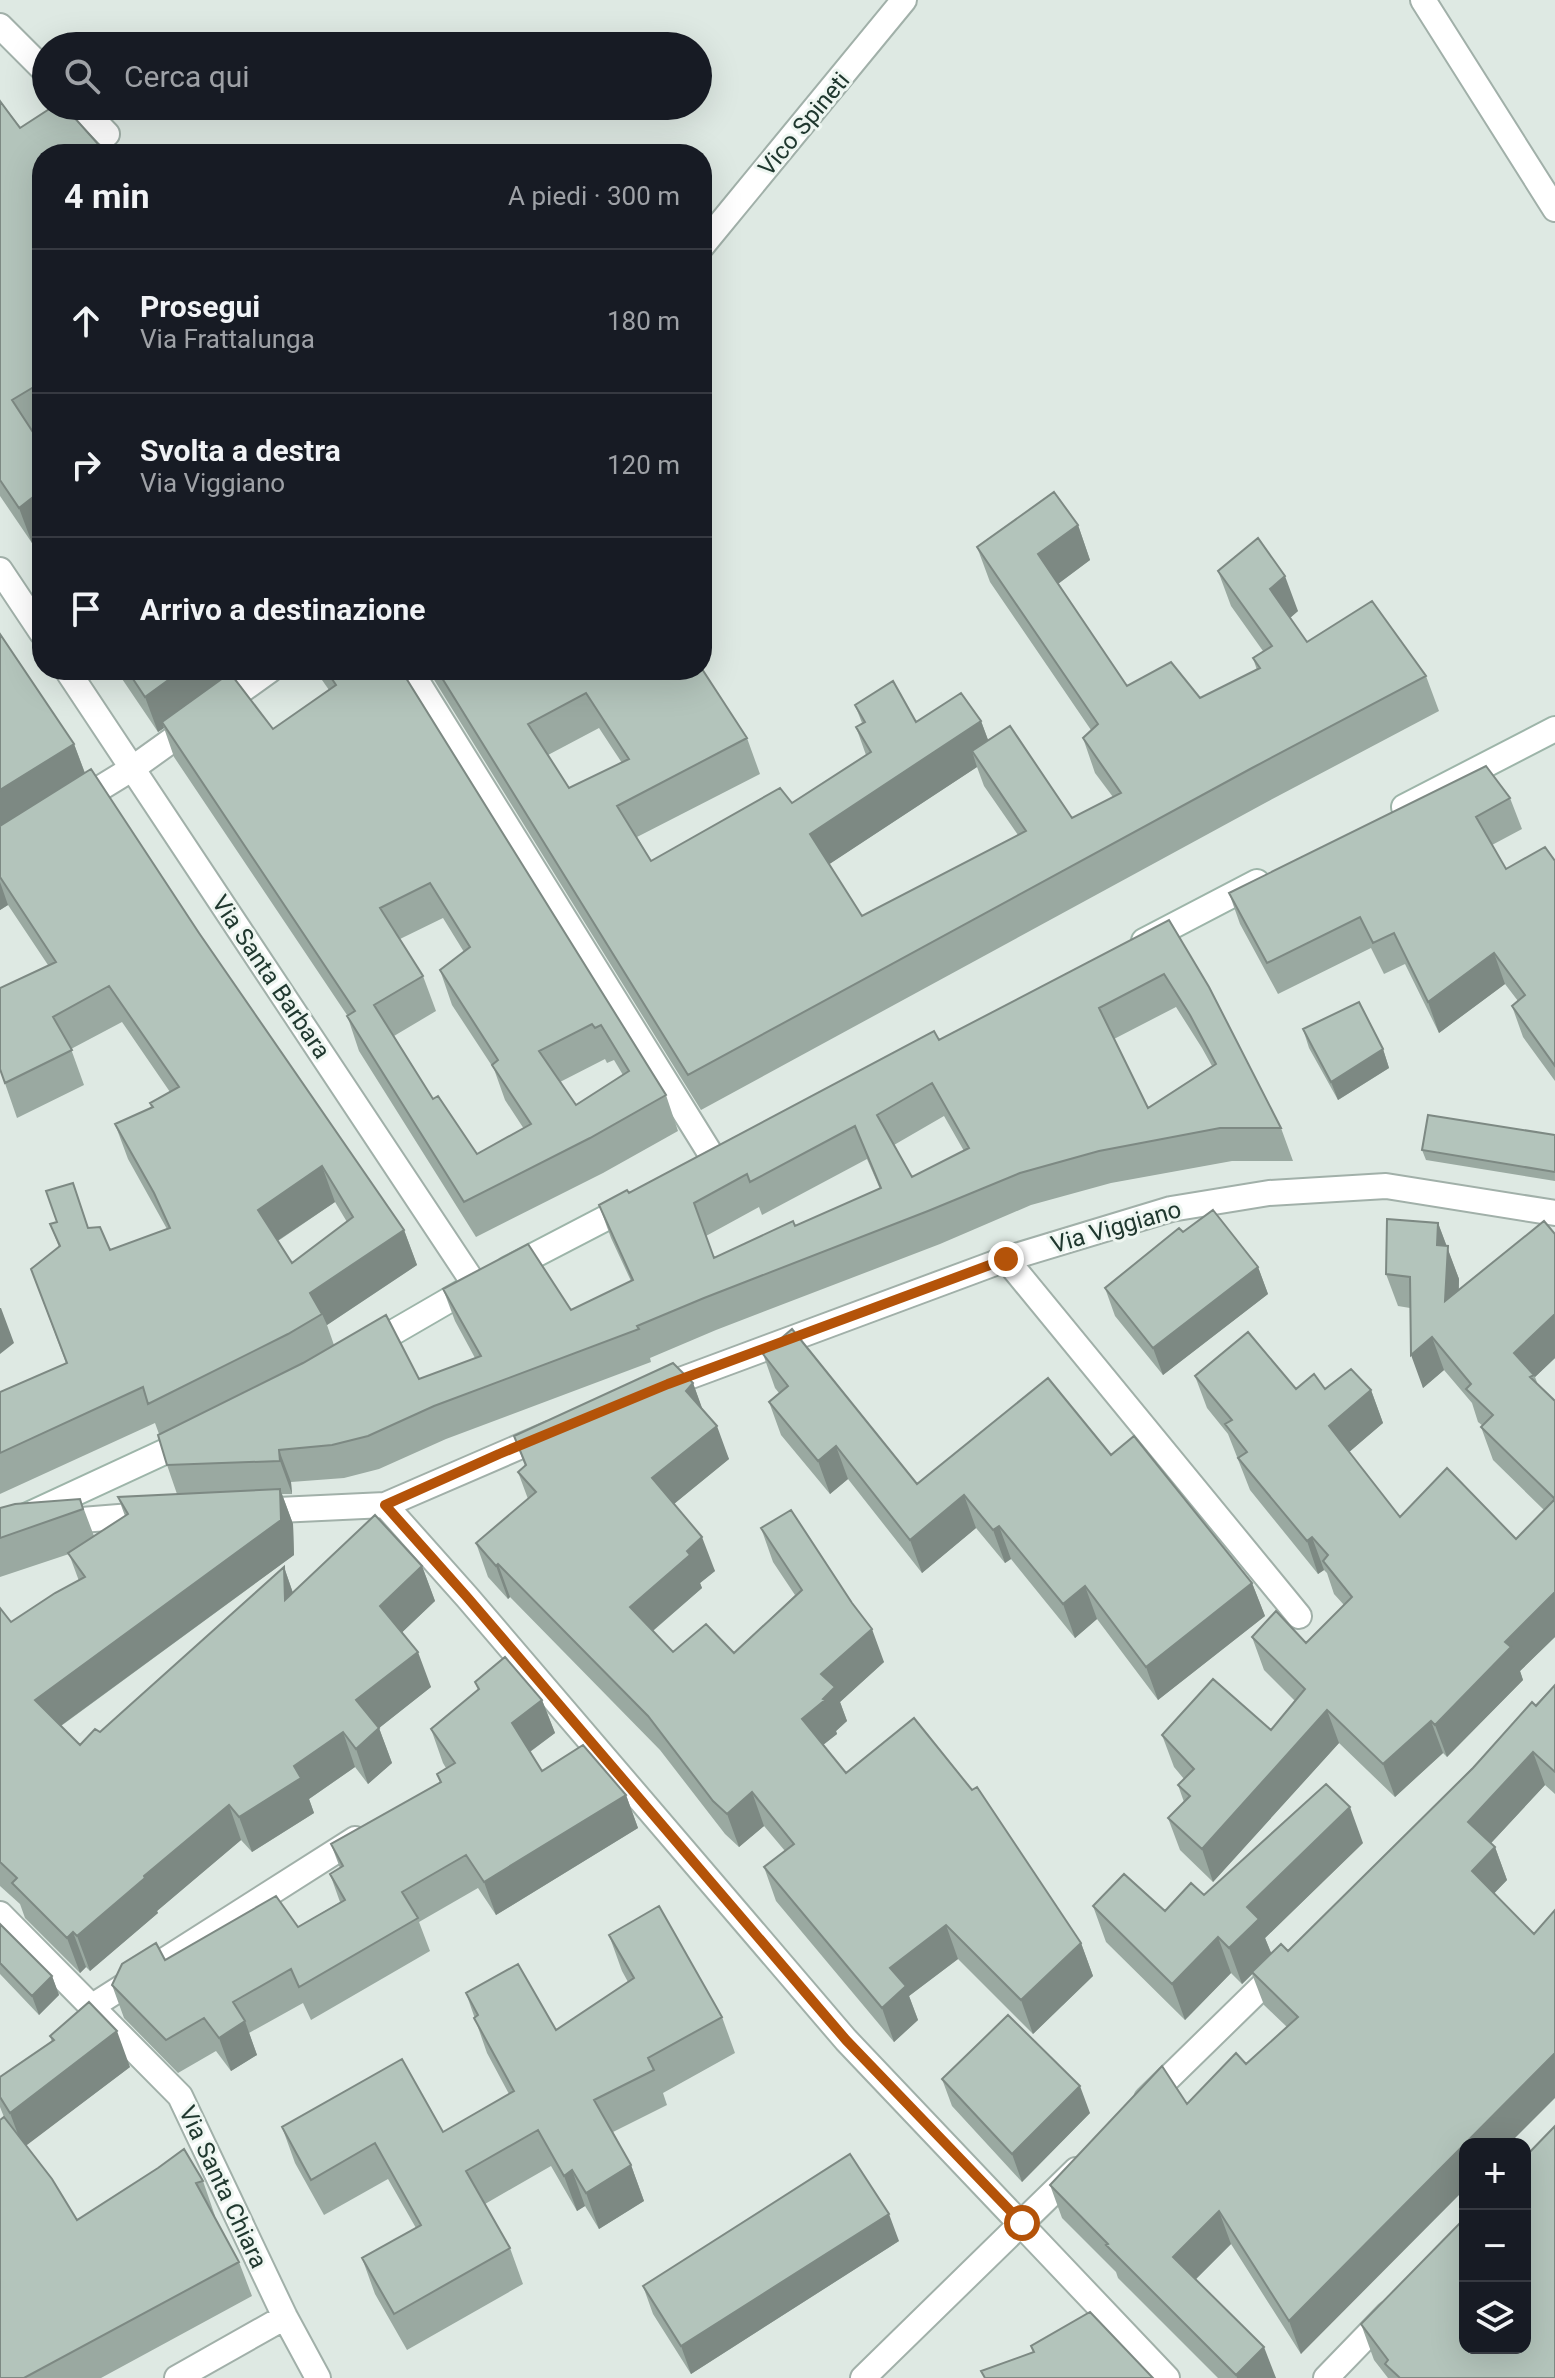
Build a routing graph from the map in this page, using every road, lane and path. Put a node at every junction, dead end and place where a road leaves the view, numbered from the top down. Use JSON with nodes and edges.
{"nodes":[{"id":1,"x":904,"y":0,"type":"edge"},
{"id":2,"x":1423,"y":0,"type":"edge"},
{"id":3,"x":0,"y":26,"type":"edge"},
{"id":4,"x":32,"y":58,"type":"edge"},
{"id":5,"x":94,"y":120,"type":"edge"},
{"id":6,"x":107,"y":134,"type":"dead end"},
{"id":7,"x":1555,"y":209,"type":"edge"},
{"id":8,"x":712,"y":234,"type":"edge"},
{"id":9,"x":0,"y":570,"type":"edge"},
{"id":10,"x":32,"y":618,"type":"edge"},
{"id":11,"x":74,"y":680,"type":"edge"},
{"id":12,"x":256,"y":680,"type":"edge"},
{"id":13,"x":416,"y":680,"type":"edge"},
{"id":14,"x":1555,"y":729,"type":"edge"},
{"id":15,"x":133,"y":768,"type":"junction"},
{"id":16,"x":1387,"y":815,"type":"edge"},
{"id":17,"x":53,"y":818,"type":"edge"},
{"id":18,"x":1275,"y":873,"type":"edge"},
{"id":19,"x":1121,"y":952,"type":"edge"},
{"id":20,"x":715,"y":1161,"type":"edge"},
{"id":21,"x":645,"y":1198,"type":"edge"},
{"id":22,"x":1555,"y":1213,"type":"edge"},
{"id":23,"x":1006,"y":1259,"type":"junction"},
{"id":24,"x":475,"y":1285,"type":"junction"},
{"id":25,"x":347,"y":1360,"type":"edge"},
{"id":26,"x":640,"y":1396,"type":"edge"},
{"id":27,"x":570,"y":1425,"type":"edge"},
{"id":28,"x":211,"y":1430,"type":"edge"},
{"id":29,"x":385,"y":1505,"type":"junction"},
{"id":30,"x":229,"y":1512,"type":"edge"},
{"id":31,"x":185,"y":1513,"type":"edge"},
{"id":32,"x":1,"y":1527,"type":"edge"},
{"id":33,"x":1299,"y":1616,"type":"dead end"},
{"id":34,"x":355,"y":1839,"type":"edge"},
{"id":35,"x":0,"y":1914,"type":"edge"},
{"id":36,"x":1294,"y":1955,"type":"edge"},
{"id":37,"x":91,"y":2007,"type":"junction"},
{"id":38,"x":1135,"y":2111,"type":"edge"},
{"id":39,"x":1090,"y":2156,"type":"edge"},
{"id":40,"x":1022,"y":2223,"type":"junction"},
{"id":41,"x":1401,"y":2301,"type":"edge"},
{"id":42,"x":285,"y":2317,"type":"junction"},
{"id":43,"x":177,"y":2378,"type":"edge"},
{"id":44,"x":318,"y":2378,"type":"edge"},
{"id":45,"x":863,"y":2378,"type":"edge"},
{"id":46,"x":1167,"y":2378,"type":"edge"},
{"id":47,"x":1326,"y":2378,"type":"edge"}],
"edges":[{"from":1,"to":8,"type":"street","name":"Vico Spineti"},
{"from":2,"to":7,"type":"street"},
{"from":3,"to":4,"type":"street"},
{"from":5,"to":6,"type":"street"},
{"from":9,"to":10,"type":"street"},
{"from":11,"to":15,"type":"street","name":"Via Santa Barbara"},
{"from":12,"to":15,"type":"street"},
{"from":13,"to":20,"type":"street"},
{"from":14,"to":16,"type":"street"},
{"from":15,"to":17,"type":"street"},
{"from":15,"to":24,"type":"street","name":"Via Santa Barbara"},
{"from":18,"to":19,"type":"street"},
{"from":21,"to":24,"type":"street"},
{"from":22,"to":23,"type":"street","name":"Via Viggiano"},
{"from":23,"to":26,"type":"street","name":"Via Viggiano"},
{"from":23,"to":33,"type":"street"},
{"from":24,"to":25,"type":"street"},
{"from":27,"to":29,"type":"street"},
{"from":28,"to":32,"type":"street"},
{"from":29,"to":30,"type":"street"},
{"from":29,"to":40,"type":"street"},
{"from":31,"to":32,"type":"street"},
{"from":34,"to":37,"type":"street"},
{"from":35,"to":37,"type":"street","name":"Via Santa Chiara"},
{"from":36,"to":38,"type":"street"},
{"from":37,"to":42,"type":"street","name":"Via Santa Chiara"},
{"from":39,"to":40,"type":"street"},
{"from":40,"to":45,"type":"street"},
{"from":40,"to":46,"type":"street"},
{"from":41,"to":47,"type":"street"},
{"from":42,"to":43,"type":"street"},
{"from":42,"to":44,"type":"street","name":"Via Santa Chiara"}]}
